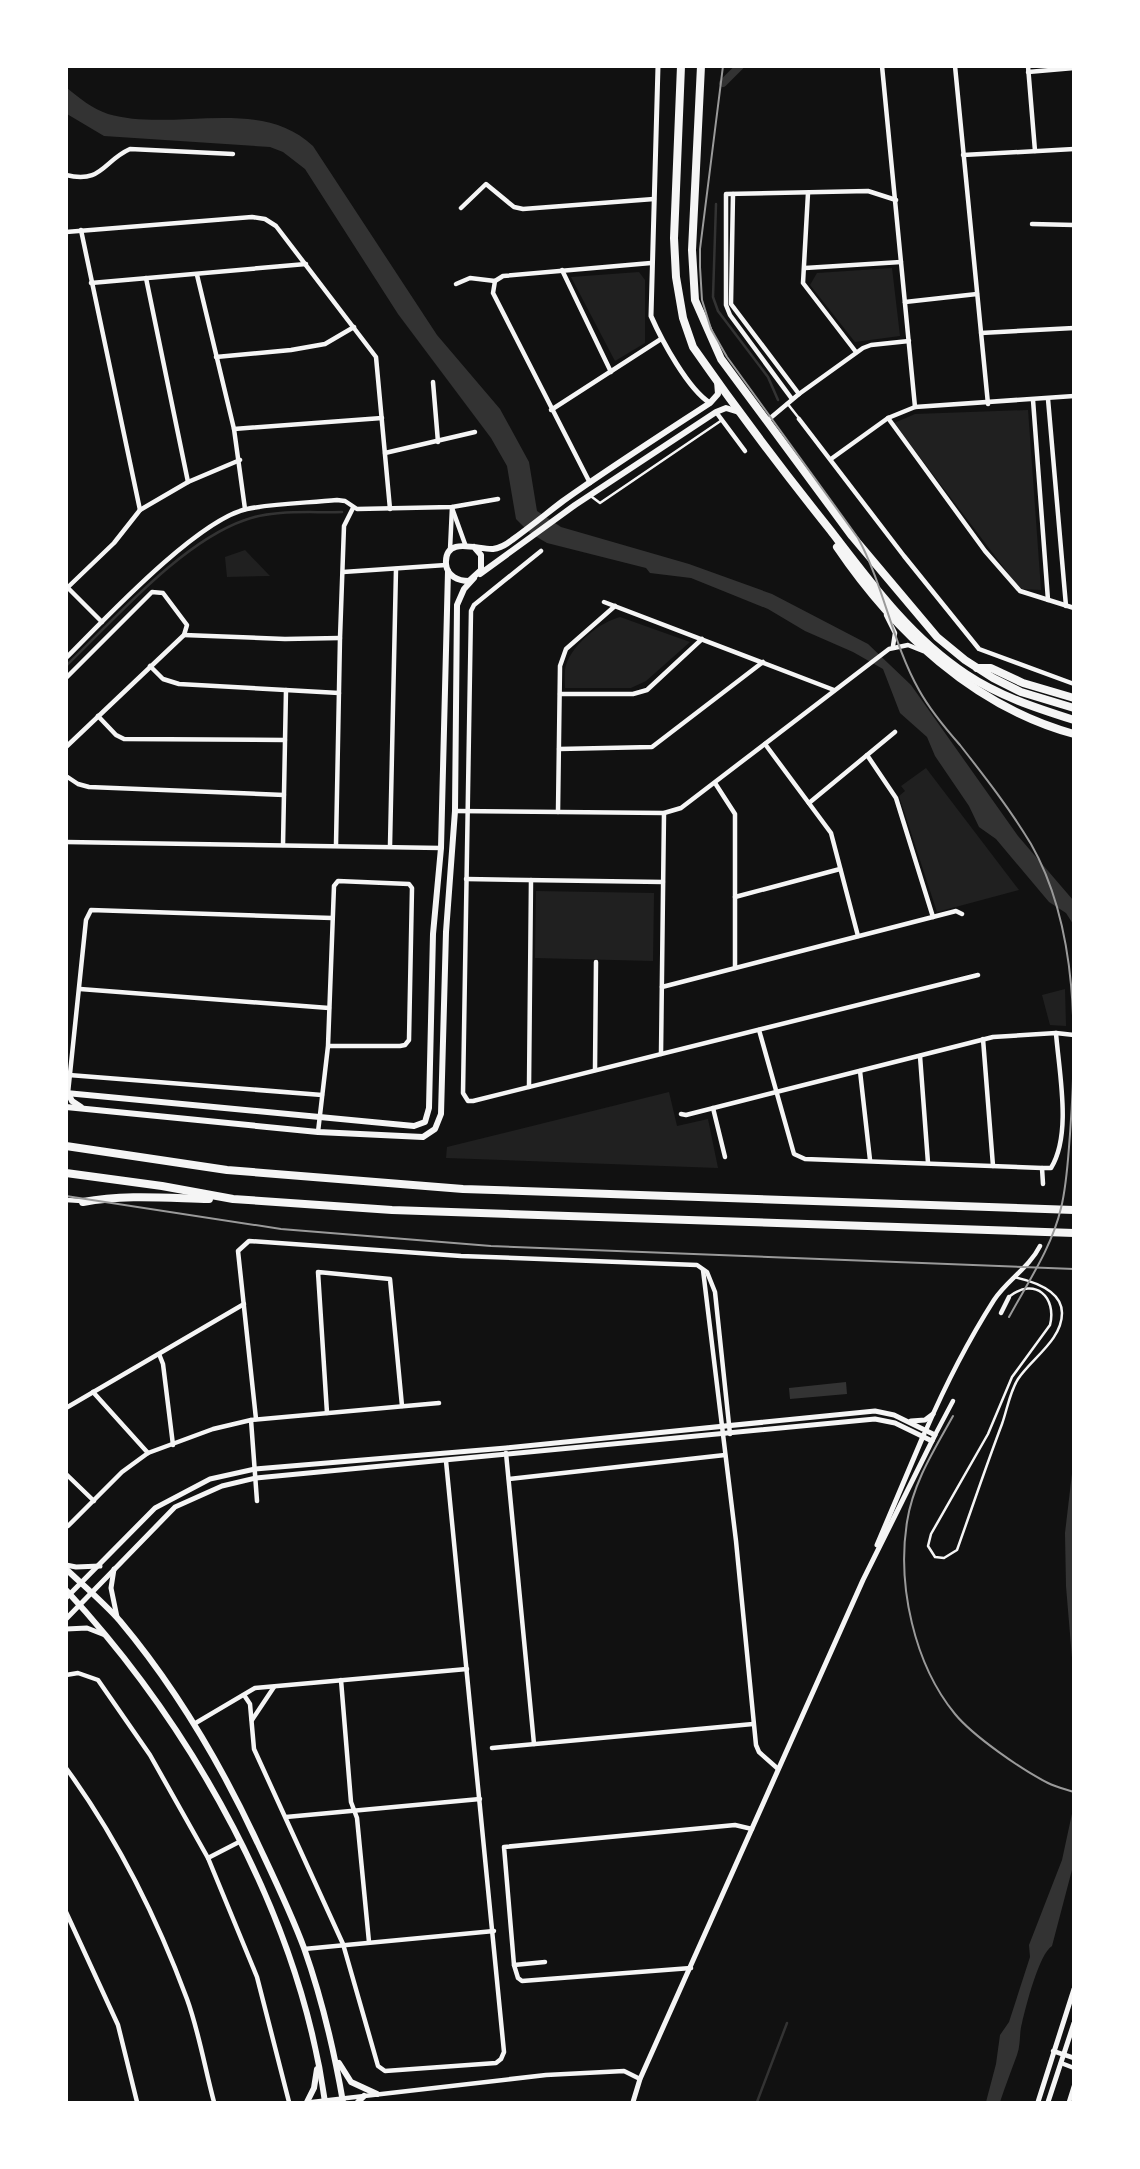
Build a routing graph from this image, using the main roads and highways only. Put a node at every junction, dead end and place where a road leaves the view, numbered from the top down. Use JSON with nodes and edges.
{"nodes":[{"id":1,"x":681,"y":66,"type":"edge"},
{"id":2,"x":701,"y":66,"type":"edge"},
{"id":3,"x":717,"y":382,"type":"junction"},
{"id":4,"x":710,"y":403,"type":"junction"},
{"id":5,"x":716,"y":412,"type":"junction"},
{"id":6,"x":742,"y":413,"type":"junction"},
{"id":7,"x":590,"y":484,"type":"junction"},
{"id":8,"x":798,"y":490,"type":"junction"},
{"id":9,"x":588,"y":496,"type":"junction"},
{"id":10,"x":474,"y":547,"type":"junction"},
{"id":11,"x":447,"y":568,"type":"junction"},
{"id":12,"x":476,"y":577,"type":"junction"},
{"id":13,"x":977,"y":668,"type":"junction"},
{"id":14,"x":1073,"y":698,"type":"edge"},
{"id":15,"x":1073,"y":708,"type":"edge"},
{"id":16,"x":1073,"y":720,"type":"edge"},
{"id":17,"x":1073,"y":734,"type":"edge"},
{"id":18,"x":67,"y":1093,"type":"edge"},
{"id":19,"x":66,"y":1107,"type":"edge"},
{"id":20,"x":87,"y":1109,"type":"junction"},
{"id":21,"x":66,"y":1146,"type":"edge"},
{"id":22,"x":66,"y":1173,"type":"edge"},
{"id":23,"x":233,"y":1199,"type":"junction"},
{"id":24,"x":83,"y":1202,"type":"road end"},
{"id":25,"x":1073,"y":1210,"type":"edge"},
{"id":26,"x":1073,"y":1233,"type":"edge"},
{"id":27,"x":66,"y":1567,"type":"edge"},
{"id":28,"x":68,"y":1594,"type":"edge"},
{"id":29,"x":334,"y":2055,"type":"junction"},
{"id":30,"x":318,"y":2060,"type":"junction"},
{"id":31,"x":377,"y":2094,"type":"road end"},
{"id":32,"x":364,"y":2096,"type":"road end"},
{"id":33,"x":342,"y":2100,"type":"edge"},
{"id":34,"x":310,"y":2102,"type":"edge"},
{"id":35,"x":325,"y":2102,"type":"edge"},
{"id":36,"x":358,"y":2102,"type":"edge"}],
"edges":[{"from":1,"to":3,"type":"highway"},
{"from":2,"to":13,"type":"highway"},
{"from":3,"to":4,"type":"main road"},
{"from":3,"to":6,"type":"highway"},
{"from":4,"to":5,"type":"main road"},
{"from":4,"to":7,"type":"main road"},
{"from":5,"to":6,"type":"main road"},
{"from":5,"to":9,"type":"main road"},
{"from":6,"to":8,"type":"highway"},
{"from":7,"to":9,"type":"main road"},
{"from":7,"to":10,"type":"main road"},
{"from":8,"to":16,"type":"highway"},
{"from":8,"to":17,"type":"highway"},
{"from":9,"to":12,"type":"main road"},
{"from":10,"to":11,"type":"main road"},
{"from":10,"to":12,"type":"main road"},
{"from":11,"to":12,"type":"main road"},
{"from":11,"to":18,"type":"main road"},
{"from":12,"to":20,"type":"main road"},
{"from":13,"to":14,"type":"highway"},
{"from":13,"to":15,"type":"highway"},
{"from":18,"to":20,"type":"main road"},
{"from":19,"to":20,"type":"main road"},
{"from":21,"to":25,"type":"highway"},
{"from":22,"to":23,"type":"highway"},
{"from":23,"to":24,"type":"highway"},
{"from":23,"to":26,"type":"highway"},
{"from":27,"to":29,"type":"main road"},
{"from":28,"to":30,"type":"main road"},
{"from":29,"to":31,"type":"main road"},
{"from":29,"to":33,"type":"main road"},
{"from":30,"to":34,"type":"main road"},
{"from":30,"to":35,"type":"main road"},
{"from":32,"to":36,"type":"main road"}]}
